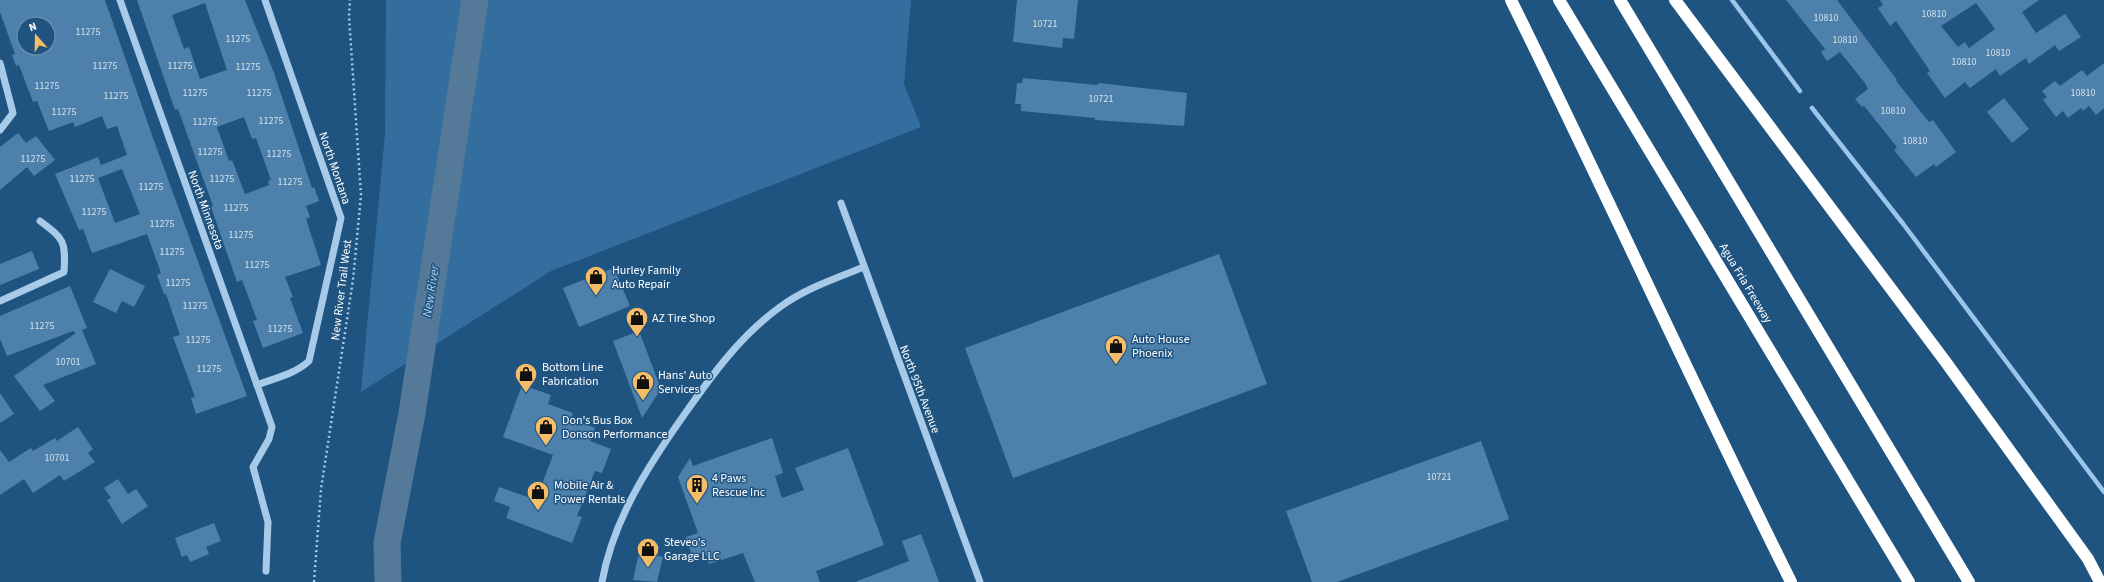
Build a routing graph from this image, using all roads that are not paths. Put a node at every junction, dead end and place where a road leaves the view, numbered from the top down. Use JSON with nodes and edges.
{"nodes":[{"id":1,"x":120,"y":0,"type":"edge"},
{"id":2,"x":265,"y":0,"type":"edge"},
{"id":3,"x":1511,"y":0,"type":"edge"},
{"id":4,"x":1559,"y":0,"type":"edge"},
{"id":5,"x":1620,"y":0,"type":"edge"},
{"id":6,"x":1675,"y":0,"type":"edge"},
{"id":7,"x":0,"y":64,"type":"edge"},
{"id":8,"x":0,"y":130,"type":"edge"},
{"id":9,"x":841,"y":203,"type":"dead end"},
{"id":10,"x":40,"y":221,"type":"dead end"},
{"id":11,"x":864,"y":267,"type":"junction"},
{"id":12,"x":0,"y":301,"type":"edge"},
{"id":13,"x":257,"y":385,"type":"junction"},
{"id":14,"x":266,"y":571,"type":"dead end"},
{"id":15,"x":602,"y":582,"type":"edge"},
{"id":16,"x":980,"y":582,"type":"edge"},
{"id":17,"x":1790,"y":582,"type":"edge"},
{"id":18,"x":1909,"y":582,"type":"edge"},
{"id":19,"x":1969,"y":582,"type":"edge"},
{"id":20,"x":2100,"y":582,"type":"edge"}],
"edges":[{"from":1,"to":13,"type":"street","name":"North Minnesota"},
{"from":2,"to":13,"type":"street","name":"North Montana"},
{"from":3,"to":17,"type":"highway"},
{"from":4,"to":18,"type":"highway","name":"Agua Fria Freeway"},
{"from":5,"to":19,"type":"highway"},
{"from":6,"to":20,"type":"highway"},
{"from":7,"to":8,"type":"street"},
{"from":9,"to":11,"type":"street","name":"North 95th Avenue"},
{"from":10,"to":12,"type":"street"},
{"from":11,"to":15,"type":"street"},
{"from":11,"to":16,"type":"street","name":"North 95th Avenue"},
{"from":13,"to":14,"type":"street","name":"North Minnesota"}]}
